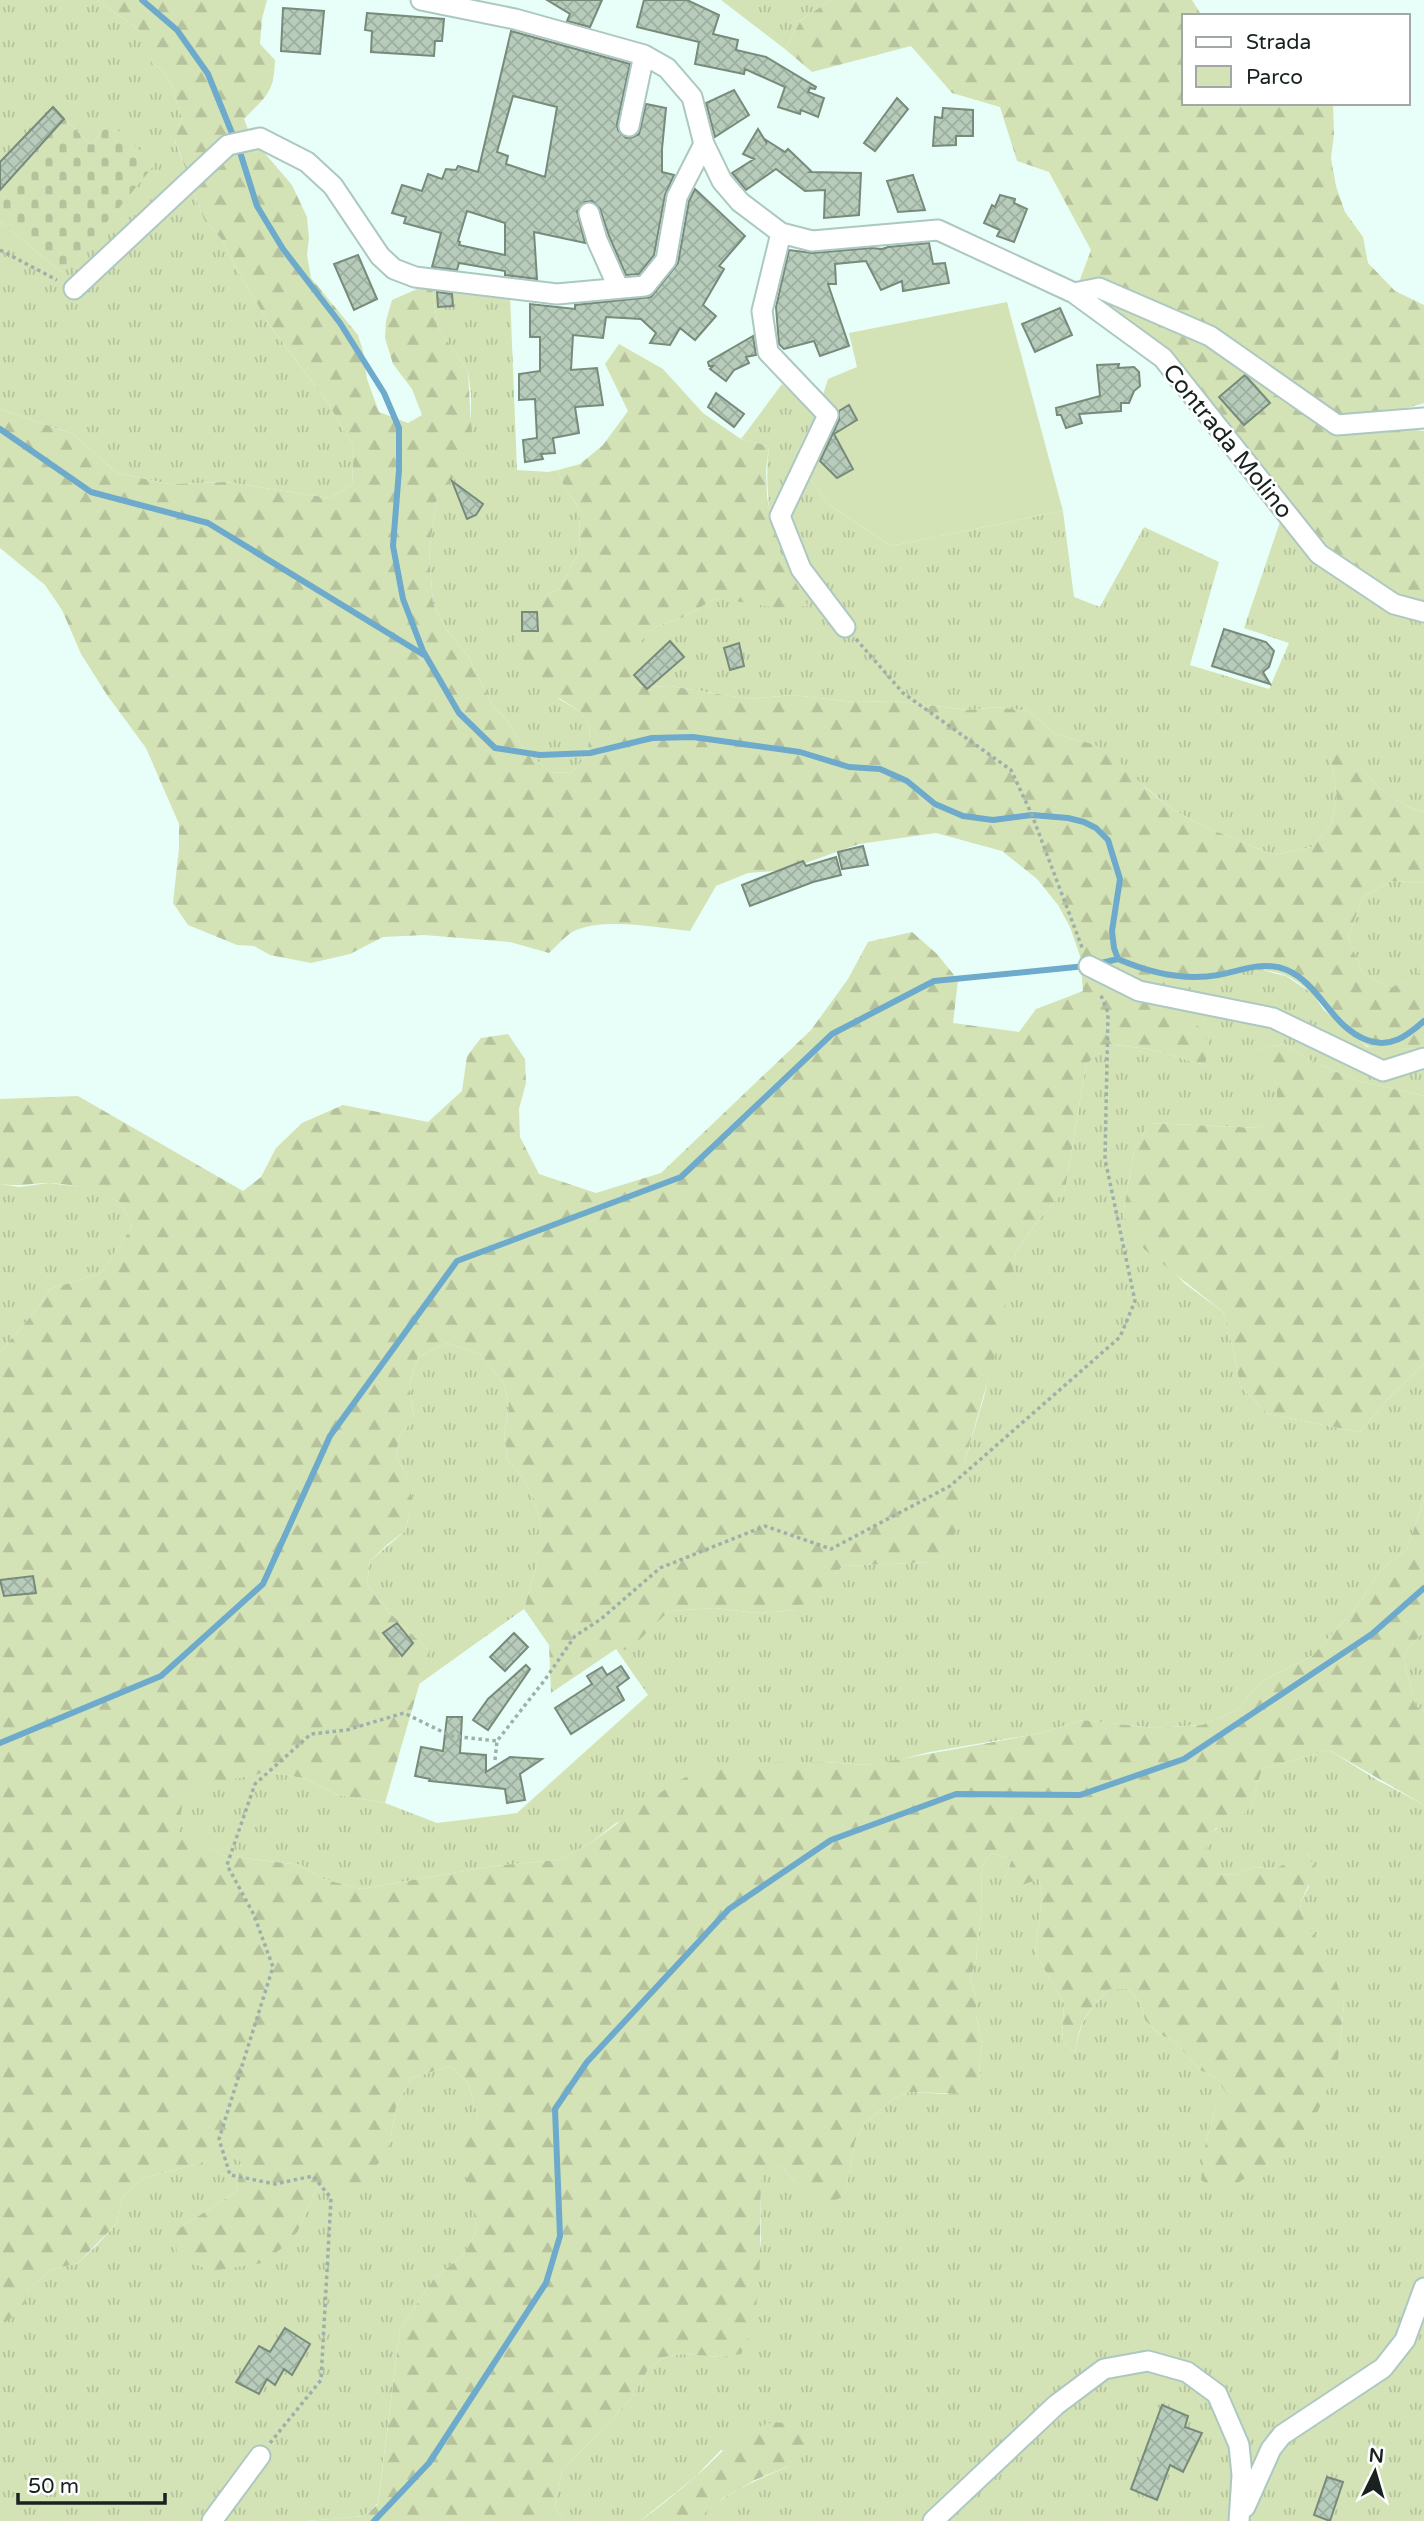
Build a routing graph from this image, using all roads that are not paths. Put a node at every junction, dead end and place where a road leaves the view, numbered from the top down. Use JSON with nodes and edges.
{"nodes":[{"id":1,"x":421,"y":0,"type":"edge"},
{"id":2,"x":644,"y":55,"type":"junction"},
{"id":3,"x":629,"y":126,"type":"dead end"},
{"id":4,"x":704,"y":144,"type":"junction"},
{"id":5,"x":589,"y":213,"type":"dead end"},
{"id":6,"x":780,"y":233,"type":"junction"},
{"id":7,"x":618,"y":287,"type":"junction"},
{"id":8,"x":74,"y":289,"type":"road end"},
{"id":9,"x":1074,"y":293,"type":"junction"},
{"id":10,"x":1424,"y":418,"type":"edge"},
{"id":11,"x":1424,"y":612,"type":"edge"},
{"id":12,"x":845,"y":627,"type":"road end"},
{"id":13,"x":1088,"y":966,"type":"road end"},
{"id":14,"x":1424,"y":1058,"type":"edge"},
{"id":15,"x":1424,"y":2288,"type":"edge"},
{"id":16,"x":260,"y":2456,"type":"road end"},
{"id":17,"x":212,"y":2521,"type":"edge"},
{"id":18,"x":933,"y":2521,"type":"edge"},
{"id":19,"x":1240,"y":2521,"type":"edge"}],
"edges":[{"from":1,"to":2,"type":"street","name":"Contrada Molino"},
{"from":2,"to":3,"type":"street"},
{"from":2,"to":4,"type":"street","name":"Contrada Molino"},
{"from":4,"to":6,"type":"street","name":"Contrada Molino"},
{"from":4,"to":7,"type":"street"},
{"from":5,"to":7,"type":"street"},
{"from":6,"to":9,"type":"street","name":"Contrada Molino"},
{"from":6,"to":12,"type":"street"},
{"from":7,"to":8,"type":"street"},
{"from":9,"to":10,"type":"street"},
{"from":9,"to":11,"type":"street","name":"Contrada Molino"},
{"from":13,"to":14,"type":"street"},
{"from":15,"to":19,"type":"street"},
{"from":16,"to":17,"type":"street"},
{"from":18,"to":19,"type":"street"}]}
